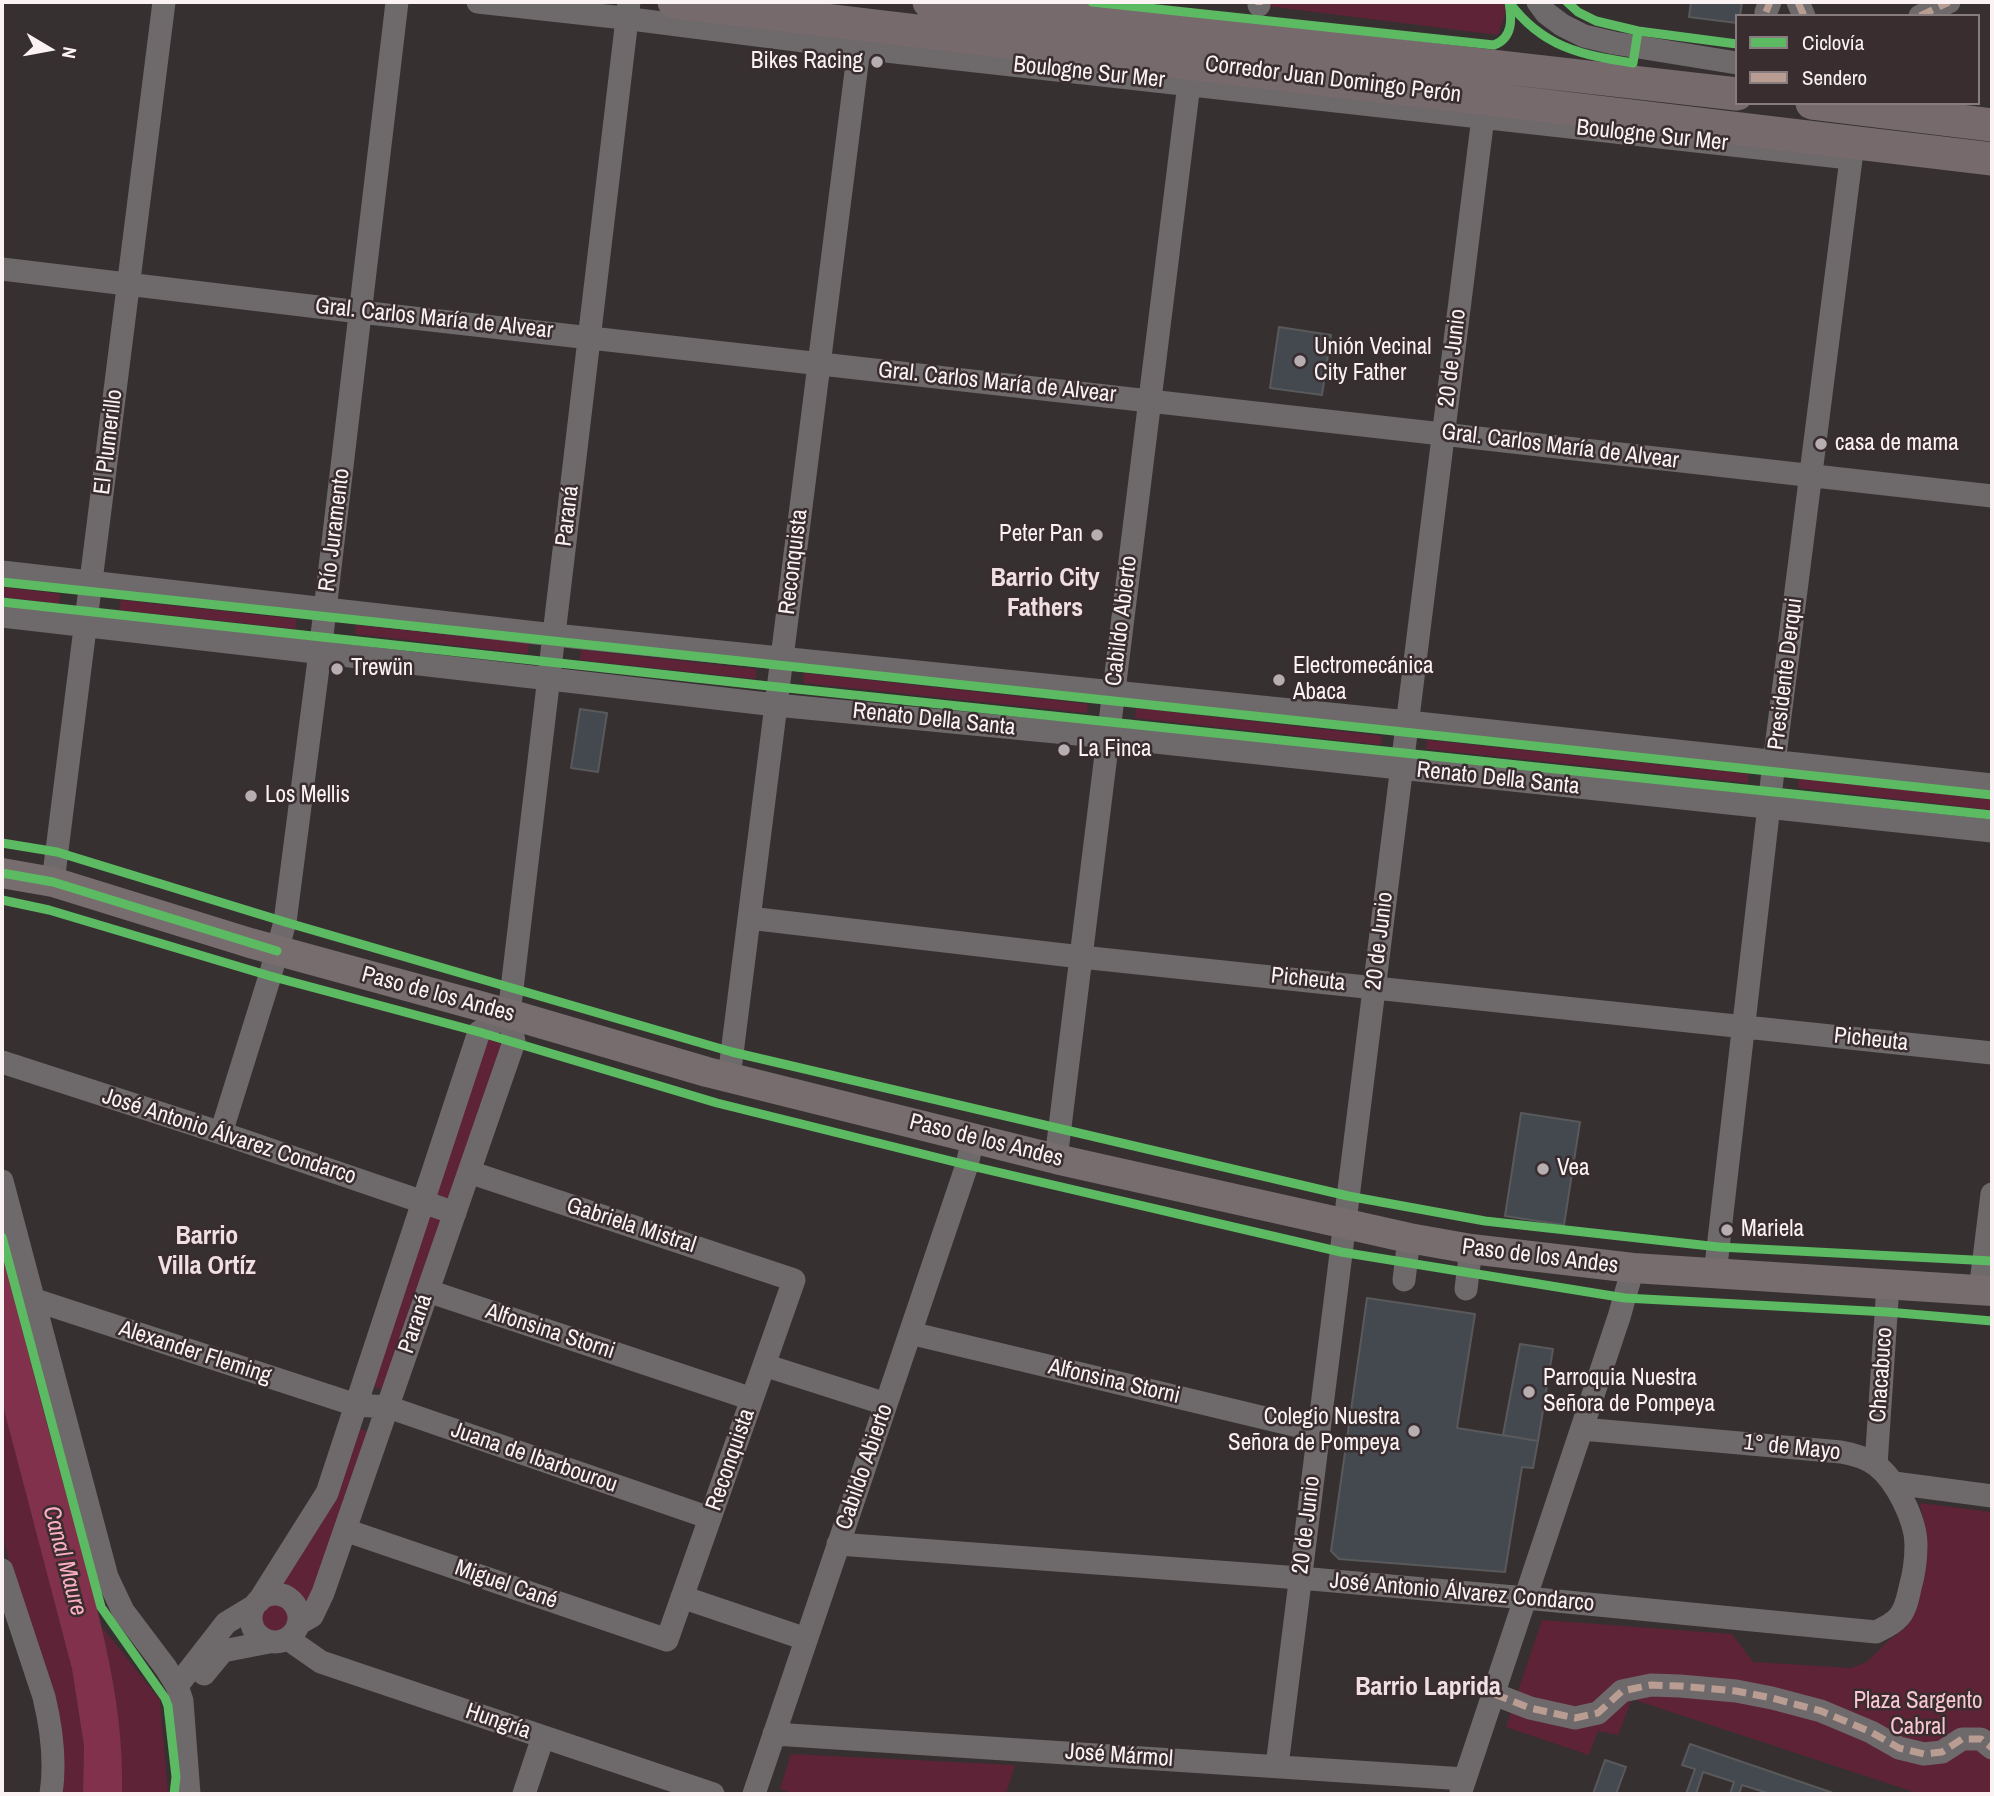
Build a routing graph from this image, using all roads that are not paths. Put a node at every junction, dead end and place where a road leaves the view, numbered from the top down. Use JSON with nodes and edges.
{"nodes":[{"id":1,"x":164,"y":2,"type":"edge"},
{"id":2,"x":397,"y":2,"type":"edge"},
{"id":3,"x":478,"y":2,"type":"edge"},
{"id":4,"x":674,"y":2,"type":"edge"},
{"id":5,"x":929,"y":2,"type":"edge"},
{"id":6,"x":1538,"y":2,"type":"edge"},
{"id":7,"x":1949,"y":2,"type":"edge"},
{"id":8,"x":628,"y":10,"type":"edge"},
{"id":9,"x":1924,"y":14,"type":"edge"},
{"id":10,"x":859,"y":48,"type":"junction"},
{"id":11,"x":1735,"y":63,"type":"edge"},
{"id":12,"x":1189,"y":84,"type":"junction"},
{"id":13,"x":1735,"y":94,"type":"edge"},
{"id":14,"x":1840,"y":105,"type":"edge"},
{"id":15,"x":1868,"y":107,"type":"edge"},
{"id":16,"x":1483,"y":117,"type":"junction"},
{"id":17,"x":1992,"y":125,"type":"edge"},
{"id":18,"x":1851,"y":159,"type":"junction"},
{"id":19,"x":1992,"y":159,"type":"edge"},
{"id":20,"x":1992,"y":175,"type":"edge"},
{"id":21,"x":2,"y":269,"type":"edge"},
{"id":22,"x":129,"y":283,"type":"junction"},
{"id":23,"x":360,"y":312,"type":"junction"},
{"id":24,"x":589,"y":337,"type":"junction"},
{"id":25,"x":819,"y":364,"type":"junction"},
{"id":26,"x":1150,"y":400,"type":"junction"},
{"id":27,"x":1444,"y":433,"type":"junction"},
{"id":28,"x":1811,"y":476,"type":"junction"},
{"id":29,"x":1992,"y":496,"type":"edge"},
{"id":30,"x":2,"y":572,"type":"edge"},
{"id":31,"x":91,"y":581,"type":"junction"},
{"id":32,"x":325,"y":609,"type":"junction"},
{"id":33,"x":2,"y":616,"type":"edge"},
{"id":34,"x":85,"y":625,"type":"junction"},
{"id":35,"x":554,"y":635,"type":"junction"},
{"id":36,"x":320,"y":652,"type":"junction"},
{"id":37,"x":782,"y":657,"type":"junction"},
{"id":38,"x":549,"y":678,"type":"junction"},
{"id":39,"x":1114,"y":693,"type":"junction"},
{"id":40,"x":776,"y":705,"type":"junction"},
{"id":41,"x":1408,"y":722,"type":"junction"},
{"id":42,"x":1108,"y":737,"type":"junction"},
{"id":43,"x":1775,"y":762,"type":"junction"},
{"id":44,"x":1402,"y":769,"type":"junction"},
{"id":45,"x":1992,"y":785,"type":"edge"},
{"id":46,"x":1770,"y":808,"type":"junction"},
{"id":47,"x":1992,"y":831,"type":"edge"},
{"id":48,"x":2,"y":873,"type":"edge"},
{"id":49,"x":53,"y":882,"type":"junction"},
{"id":50,"x":749,"y":918,"type":"junction"},
{"id":51,"x":277,"y":951,"type":"junction"},
{"id":52,"x":1081,"y":957,"type":"junction"},
{"id":53,"x":1375,"y":987,"type":"junction"},
{"id":54,"x":509,"y":1014,"type":"junction"},
{"id":55,"x":1744,"y":1027,"type":"junction"},
{"id":56,"x":1992,"y":1053,"type":"edge"},
{"id":57,"x":2,"y":1062,"type":"edge"},
{"id":58,"x":729,"y":1077,"type":"junction"},
{"id":59,"x":221,"y":1133,"type":"junction"},
{"id":60,"x":973,"y":1138,"type":"junction"},
{"id":61,"x":1056,"y":1159,"type":"junction"},
{"id":62,"x":469,"y":1172,"type":"junction"},
{"id":63,"x":2,"y":1181,"type":"edge"},
{"id":64,"x":1992,"y":1194,"type":"edge"},
{"id":65,"x":423,"y":1202,"type":"junction"},
{"id":66,"x":455,"y":1213,"type":"junction"},
{"id":67,"x":1345,"y":1224,"type":"junction"},
{"id":68,"x":1409,"y":1238,"type":"junction"},
{"id":69,"x":1471,"y":1249,"type":"junction"},
{"id":70,"x":1633,"y":1268,"type":"junction"},
{"id":71,"x":1715,"y":1274,"type":"junction"},
{"id":72,"x":794,"y":1280,"type":"joint"},
{"id":73,"x":1404,"y":1280,"type":"dead end"},
{"id":74,"x":1888,"y":1285,"type":"junction"},
{"id":75,"x":1466,"y":1289,"type":"dead end"},
{"id":76,"x":428,"y":1291,"type":"junction"},
{"id":77,"x":1986,"y":1291,"type":"edge"},
{"id":78,"x":35,"y":1300,"type":"junction"},
{"id":79,"x":910,"y":1333,"type":"junction"},
{"id":80,"x":764,"y":1365,"type":"junction"},
{"id":81,"x":752,"y":1399,"type":"junction"},
{"id":82,"x":886,"y":1404,"type":"junction"},
{"id":83,"x":356,"y":1405,"type":"junction"},
{"id":84,"x":388,"y":1407,"type":"junction"},
{"id":85,"x":1582,"y":1429,"type":"junction"},
{"id":86,"x":1319,"y":1431,"type":"junction"},
{"id":87,"x":1876,"y":1465,"type":"junction"},
{"id":88,"x":1894,"y":1483,"type":"junction"},
{"id":89,"x":1992,"y":1496,"type":"edge"},
{"id":90,"x":710,"y":1518,"type":"junction"},
{"id":91,"x":345,"y":1530,"type":"junction"},
{"id":92,"x":838,"y":1544,"type":"junction"},
{"id":93,"x":2,"y":1570,"type":"edge"},
{"id":94,"x":1300,"y":1578,"type":"junction"},
{"id":95,"x":682,"y":1597,"type":"junction"},
{"id":96,"x":1526,"y":1598,"type":"junction"},
{"id":97,"x":256,"y":1604,"type":"junction"},
{"id":98,"x":285,"y":1635,"type":"junction"},
{"id":99,"x":806,"y":1639,"type":"junction"},
{"id":100,"x":667,"y":1640,"type":"joint"},
{"id":101,"x":179,"y":1693,"type":"junction"},
{"id":102,"x":1494,"y":1694,"type":"junction"},
{"id":103,"x":774,"y":1734,"type":"junction"},
{"id":104,"x":543,"y":1737,"type":"junction"},
{"id":105,"x":1992,"y":1748,"type":"edge"},
{"id":106,"x":1277,"y":1766,"type":"junction"},
{"id":107,"x":1462,"y":1787,"type":"edge"},
{"id":108,"x":51,"y":1794,"type":"edge"},
{"id":109,"x":189,"y":1794,"type":"edge"},
{"id":110,"x":524,"y":1794,"type":"edge"},
{"id":111,"x":713,"y":1794,"type":"edge"},
{"id":112,"x":754,"y":1794,"type":"edge"}],
"edges":[{"from":1,"to":22,"type":"street","name":"El Plumerillo"},
{"from":2,"to":23,"type":"street","name":"Río Juramento"},
{"from":3,"to":8,"type":"street","name":"Boulogne Sur Mer"},
{"from":4,"to":19,"type":"highway","name":"Corredor Juan Domingo Perón"},
{"from":5,"to":13,"type":"highway","name":"Corredor Juan Domingo Perón"},
{"from":6,"to":11,"type":"street"},
{"from":7,"to":9,"type":"street"},
{"from":8,"to":10,"type":"street","name":"Boulogne Sur Mer"},
{"from":8,"to":24,"type":"street","name":"Paraná"},
{"from":10,"to":12,"type":"street","name":"Boulogne Sur Mer"},
{"from":10,"to":25,"type":"street","name":"Reconquista"},
{"from":12,"to":16,"type":"street","name":"Boulogne Sur Mer"},
{"from":12,"to":26,"type":"street","name":"Cabildo Abierto"},
{"from":14,"to":15,"type":"highway"},
{"from":15,"to":17,"type":"highway"},
{"from":16,"to":18,"type":"street","name":"Boulogne Sur Mer"},
{"from":16,"to":27,"type":"street","name":"20 de Junio"},
{"from":18,"to":20,"type":"street","name":"Boulogne Sur Mer"},
{"from":18,"to":28,"type":"street","name":"Presidente Derqui"},
{"from":21,"to":22,"type":"street","name":"Gral. Carlos María de Alvear"},
{"from":22,"to":23,"type":"street","name":"Gral. Carlos María de Alvear"},
{"from":22,"to":31,"type":"street","name":"El Plumerillo"},
{"from":23,"to":24,"type":"street","name":"Gral. Carlos María de Alvear"},
{"from":23,"to":32,"type":"street","name":"Río Juramento"},
{"from":24,"to":25,"type":"street","name":"Gral. Carlos María de Alvear"},
{"from":24,"to":35,"type":"street","name":"Paraná"},
{"from":25,"to":26,"type":"street","name":"Gral. Carlos María de Alvear"},
{"from":25,"to":37,"type":"street","name":"Reconquista"},
{"from":26,"to":27,"type":"street","name":"Gral. Carlos María de Alvear"},
{"from":26,"to":39,"type":"street","name":"Cabildo Abierto"},
{"from":27,"to":28,"type":"street","name":"Gral. Carlos María de Alvear"},
{"from":27,"to":41,"type":"street","name":"20 de Junio"},
{"from":28,"to":29,"type":"street","name":"Gral. Carlos María de Alvear"},
{"from":28,"to":43,"type":"street","name":"Presidente Derqui"},
{"from":30,"to":31,"type":"street","name":"Renato Della Santa"},
{"from":31,"to":32,"type":"street","name":"Renato Della Santa"},
{"from":31,"to":34,"type":"street","name":"El Plumerillo"},
{"from":32,"to":35,"type":"street","name":"Renato Della Santa"},
{"from":32,"to":36,"type":"street","name":"Río Juramento"},
{"from":33,"to":34,"type":"street","name":"Renato Della Santa"},
{"from":34,"to":36,"type":"street","name":"Renato Della Santa"},
{"from":34,"to":49,"type":"street","name":"El Plumerillo"},
{"from":35,"to":37,"type":"street","name":"Renato Della Santa"},
{"from":35,"to":38,"type":"street","name":"Paraná"},
{"from":36,"to":38,"type":"street","name":"Renato Della Santa"},
{"from":36,"to":51,"type":"street","name":"Río Juramento"},
{"from":37,"to":39,"type":"street","name":"Renato Della Santa"},
{"from":37,"to":40,"type":"street","name":"Reconquista"},
{"from":38,"to":40,"type":"street","name":"Renato Della Santa"},
{"from":38,"to":54,"type":"street","name":"Paraná"},
{"from":39,"to":41,"type":"street","name":"Renato Della Santa"},
{"from":39,"to":42,"type":"street","name":"Cabildo Abierto"},
{"from":40,"to":42,"type":"street","name":"Renato Della Santa"},
{"from":40,"to":50,"type":"street","name":"Reconquista"},
{"from":41,"to":43,"type":"street","name":"Renato Della Santa"},
{"from":41,"to":44,"type":"street","name":"20 de Junio"},
{"from":42,"to":44,"type":"street","name":"Renato Della Santa"},
{"from":42,"to":52,"type":"street","name":"Cabildo Abierto"},
{"from":43,"to":45,"type":"street","name":"Renato Della Santa"},
{"from":43,"to":46,"type":"street","name":"Presidente Derqui"},
{"from":44,"to":46,"type":"street","name":"Renato Della Santa"},
{"from":44,"to":53,"type":"street","name":"20 de Junio"},
{"from":46,"to":47,"type":"street","name":"Renato Della Santa"},
{"from":46,"to":55,"type":"street","name":"Presidente Derqui"},
{"from":48,"to":49,"type":"main road","name":"Paso de los Andes"},
{"from":49,"to":51,"type":"main road","name":"Paso de los Andes"},
{"from":50,"to":52,"type":"street","name":"Picheuta"},
{"from":50,"to":58,"type":"street","name":"Reconquista"},
{"from":51,"to":54,"type":"main road","name":"Paso de los Andes"},
{"from":51,"to":59,"type":"street","name":"Río Juramento"},
{"from":52,"to":53,"type":"street","name":"Picheuta"},
{"from":52,"to":61,"type":"street","name":"Cabildo Abierto"},
{"from":53,"to":55,"type":"street","name":"Picheuta"},
{"from":53,"to":67,"type":"street","name":"20 de Junio"},
{"from":54,"to":58,"type":"main road","name":"Paso de los Andes"},
{"from":54,"to":62,"type":"street","name":"Paraná"},
{"from":54,"to":65,"type":"street","name":"Paraná"},
{"from":55,"to":56,"type":"street","name":"Picheuta"},
{"from":55,"to":71,"type":"street","name":"Presidente Derqui"},
{"from":57,"to":59,"type":"street","name":"José Antonio Álvarez Condarco"},
{"from":58,"to":60,"type":"main road","name":"Paso de los Andes"},
{"from":59,"to":65,"type":"street","name":"José Antonio Álvarez Condarco"},
{"from":60,"to":61,"type":"main road","name":"Paso de los Andes"},
{"from":60,"to":79,"type":"street","name":"Cabildo Abierto"},
{"from":61,"to":67,"type":"main road","name":"Paso de los Andes"},
{"from":62,"to":66,"type":"street","name":"Paraná"},
{"from":62,"to":72,"type":"street","name":"Gabriela Mistral"},
{"from":63,"to":78,"type":"street"},
{"from":64,"to":77,"type":"street"},
{"from":65,"to":66,"type":"street","name":"José Antonio Álvarez Condarco"},
{"from":65,"to":83,"type":"street","name":"Paraná"},
{"from":66,"to":76,"type":"street","name":"Paraná"},
{"from":67,"to":68,"type":"main road","name":"Paso de los Andes"},
{"from":67,"to":86,"type":"street","name":"20 de Junio"},
{"from":68,"to":69,"type":"main road","name":"Paso de los Andes"},
{"from":68,"to":73,"type":"street"},
{"from":69,"to":70,"type":"main road","name":"Paso de los Andes"},
{"from":69,"to":75,"type":"street"},
{"from":70,"to":71,"type":"main road","name":"Paso de los Andes"},
{"from":70,"to":85,"type":"street"},
{"from":71,"to":74,"type":"main road","name":"Paso de los Andes"},
{"from":72,"to":80,"type":"street","name":"Reconquista"},
{"from":74,"to":77,"type":"main road","name":"Paso de los Andes"},
{"from":74,"to":87,"type":"street","name":"Chacabuco"},
{"from":76,"to":81,"type":"street","name":"Alfonsina Storni"},
{"from":76,"to":84,"type":"street","name":"Paraná"},
{"from":78,"to":83,"type":"street","name":"Alexander Fleming"},
{"from":78,"to":101,"type":"street"},
{"from":79,"to":82,"type":"street","name":"Cabildo Abierto"},
{"from":79,"to":86,"type":"street","name":"Alfonsina Storni"},
{"from":80,"to":81,"type":"street","name":"Reconquista"},
{"from":80,"to":82,"type":"street"},
{"from":81,"to":90,"type":"street","name":"Reconquista"},
{"from":82,"to":92,"type":"street","name":"Cabildo Abierto"},
{"from":83,"to":84,"type":"street","name":"Juana de Ibarbourou"},
{"from":83,"to":97,"type":"street","name":"Paraná"},
{"from":84,"to":90,"type":"street","name":"Juana de Ibarbourou"},
{"from":84,"to":91,"type":"street","name":"Paraná"},
{"from":85,"to":87,"type":"street","name":"1° de Mayo"},
{"from":85,"to":96,"type":"street"},
{"from":86,"to":94,"type":"street","name":"20 de Junio"},
{"from":87,"to":88,"type":"street","name":"1° de Mayo"},
{"from":88,"to":89,"type":"street"},
{"from":88,"to":96,"type":"street","name":"José Antonio Álvarez Condarco"},
{"from":90,"to":95,"type":"street","name":"Reconquista"},
{"from":91,"to":98,"type":"street","name":"Paraná"},
{"from":91,"to":100,"type":"street","name":"Miguel Cané"},
{"from":92,"to":94,"type":"street","name":"José Antonio Álvarez Condarco"},
{"from":92,"to":99,"type":"street","name":"Cabildo Abierto"},
{"from":93,"to":108,"type":"street"},
{"from":94,"to":96,"type":"street","name":"José Antonio Álvarez Condarco"},
{"from":94,"to":106,"type":"street","name":"20 de Junio"},
{"from":95,"to":99,"type":"street"},
{"from":95,"to":100,"type":"street","name":"Reconquista"},
{"from":96,"to":102,"type":"street"},
{"from":97,"to":98,"type":"street"},
{"from":97,"to":98,"type":"street"},
{"from":97,"to":101,"type":"street","name":"Paraná"},
{"from":98,"to":101,"type":"street"},
{"from":98,"to":104,"type":"street","name":"Hungría"},
{"from":99,"to":103,"type":"street","name":"Cabildo Abierto"},
{"from":101,"to":109,"type":"street"},
{"from":102,"to":105,"type":"street"},
{"from":102,"to":107,"type":"street"},
{"from":103,"to":106,"type":"street","name":"José Mármol"},
{"from":103,"to":112,"type":"street","name":"Cabildo Abierto"},
{"from":104,"to":110,"type":"street"},
{"from":104,"to":111,"type":"street","name":"Hungría"},
{"from":106,"to":107,"type":"street","name":"José Mármol"}]}
